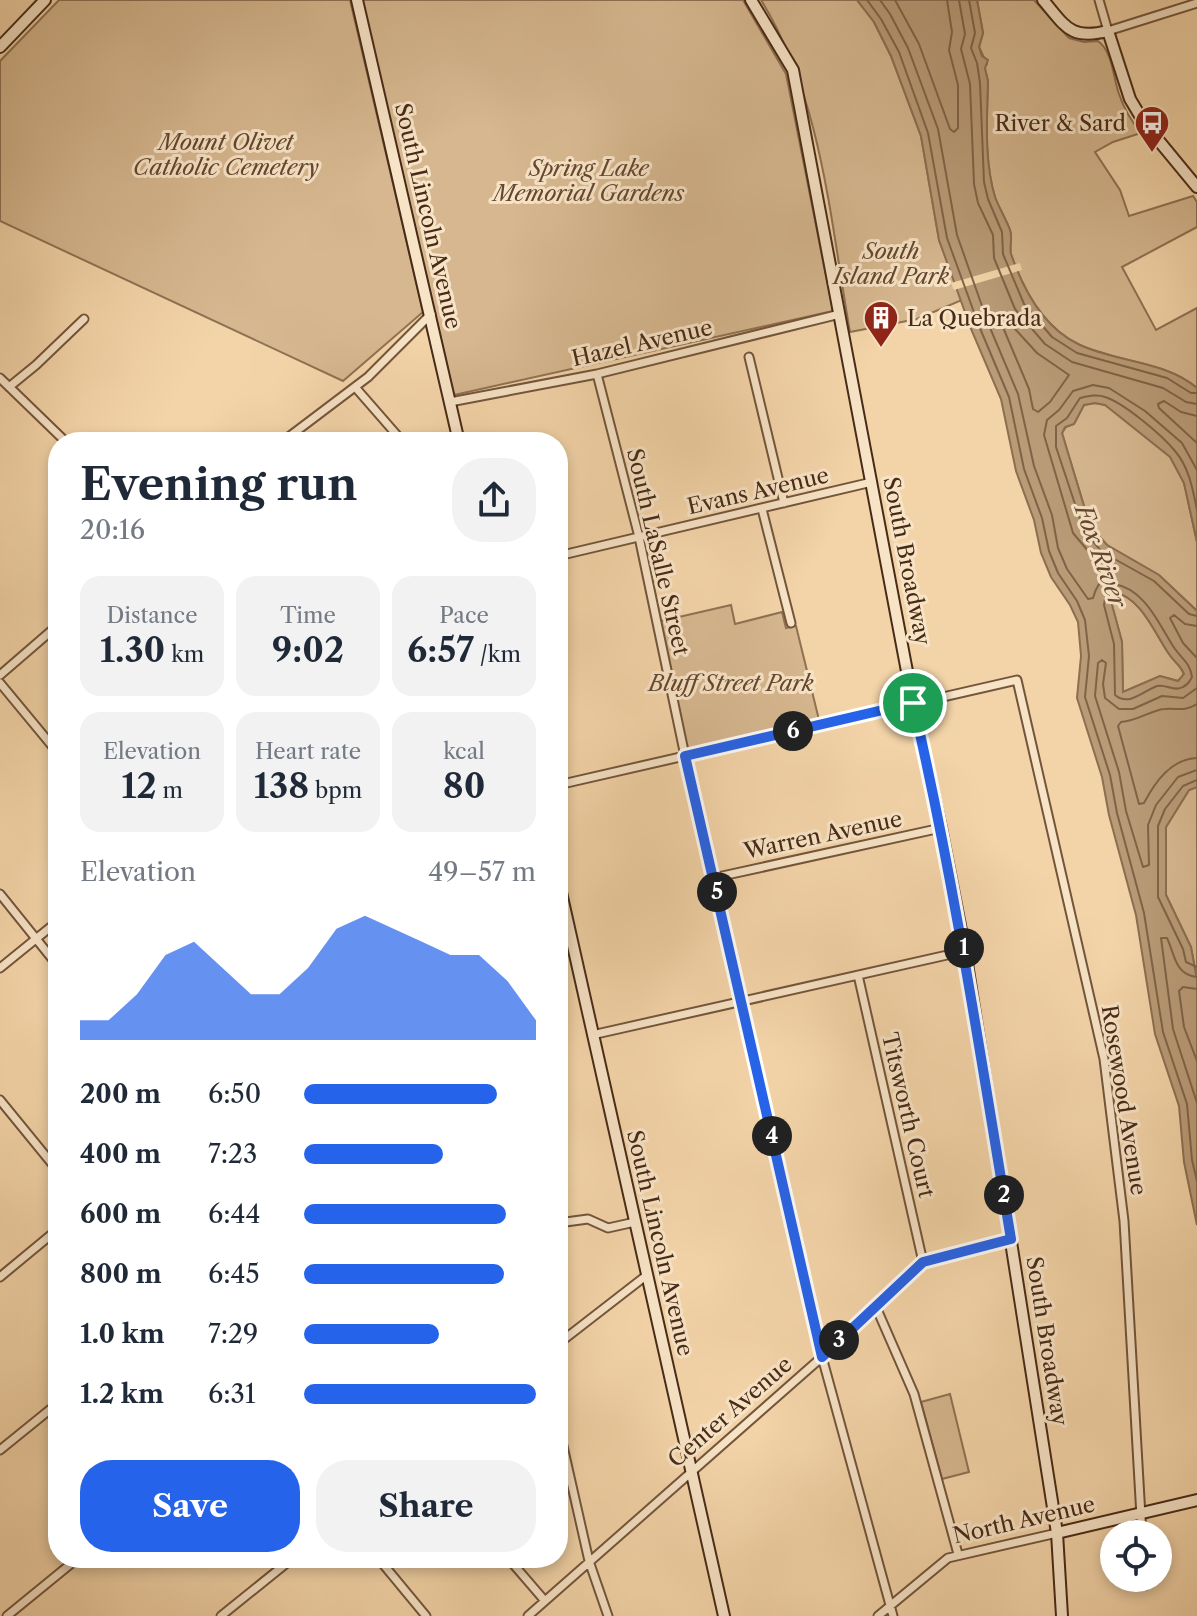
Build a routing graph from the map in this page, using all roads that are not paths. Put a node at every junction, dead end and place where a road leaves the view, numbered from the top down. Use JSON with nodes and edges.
{"nodes":[{"id":1,"x":45,"y":0,"type":"edge"},
{"id":2,"x":357,"y":0,"type":"edge"},
{"id":3,"x":751,"y":0,"type":"edge"},
{"id":4,"x":1043,"y":0,"type":"edge"},
{"id":5,"x":1099,"y":0,"type":"edge"},
{"id":6,"x":1197,"y":3,"type":"edge"},
{"id":7,"x":1108,"y":31,"type":"junction"},
{"id":8,"x":0,"y":47,"type":"edge"},
{"id":9,"x":1197,"y":187,"type":"edge"},
{"id":10,"x":431,"y":314,"type":"junction"},
{"id":11,"x":840,"y":314,"type":"junction"},
{"id":12,"x":84,"y":319,"type":"dead end"},
{"id":13,"x":749,"y":357,"type":"dead end"},
{"id":14,"x":0,"y":378,"type":"edge"},
{"id":15,"x":598,"y":378,"type":"junction"},
{"id":16,"x":9,"y":387,"type":"junction"},
{"id":17,"x":355,"y":387,"type":"junction"},
{"id":18,"x":450,"y":402,"type":"junction"},
{"id":19,"x":56,"y":432,"type":"edge"},
{"id":20,"x":295,"y":432,"type":"edge"},
{"id":21,"x":394,"y":432,"type":"edge"},
{"id":22,"x":457,"y":432,"type":"edge"},
{"id":23,"x":872,"y":482,"type":"junction"},
{"id":24,"x":784,"y":503,"type":"junction"},
{"id":25,"x":762,"y":509,"type":"junction"},
{"id":26,"x":639,"y":537,"type":"junction"},
{"id":27,"x":568,"y":554,"type":"edge"},
{"id":28,"x":791,"y":623,"type":"dead end"},
{"id":29,"x":48,"y":634,"type":"edge"},
{"id":30,"x":0,"y":675,"type":"edge"},
{"id":31,"x":0,"y":683,"type":"edge"},
{"id":32,"x":913,"y":703,"type":"junction"},
{"id":33,"x":48,"y":741,"type":"edge"},
{"id":34,"x":685,"y":756,"type":"junction"},
{"id":35,"x":568,"y":783,"type":"edge"},
{"id":36,"x":941,"y":828,"type":"junction"},
{"id":37,"x":713,"y":878,"type":"junction"},
{"id":38,"x":0,"y":894,"type":"edge"},
{"id":39,"x":568,"y":925,"type":"edge"},
{"id":40,"x":48,"y":929,"type":"edge"},
{"id":41,"x":36,"y":939,"type":"junction"},
{"id":42,"x":965,"y":951,"type":"junction"},
{"id":43,"x":48,"y":954,"type":"edge"},
{"id":44,"x":0,"y":968,"type":"edge"},
{"id":45,"x":858,"y":975,"type":"junction"},
{"id":46,"x":741,"y":1000,"type":"junction"},
{"id":47,"x":592,"y":1035,"type":"junction"},
{"id":48,"x":2,"y":1106,"type":"edge"},
{"id":49,"x":48,"y":1159,"type":"edge"},
{"id":50,"x":568,"y":1222,"type":"edge"},
{"id":51,"x":635,"y":1222,"type":"junction"},
{"id":52,"x":48,"y":1237,"type":"edge"},
{"id":53,"x":1011,"y":1239,"type":"junction"},
{"id":54,"x":923,"y":1262,"type":"junction"},
{"id":55,"x":647,"y":1275,"type":"junction"},
{"id":56,"x":0,"y":1277,"type":"edge"},
{"id":57,"x":876,"y":1307,"type":"junction"},
{"id":58,"x":568,"y":1336,"type":"edge"},
{"id":59,"x":822,"y":1357,"type":"junction"},
{"id":60,"x":48,"y":1411,"type":"edge"},
{"id":61,"x":0,"y":1450,"type":"edge"},
{"id":62,"x":568,"y":1468,"type":"edge"},
{"id":63,"x":692,"y":1469,"type":"junction"},
{"id":64,"x":1197,"y":1500,"type":"edge"},
{"id":65,"x":1141,"y":1512,"type":"junction"},
{"id":66,"x":1141,"y":1520,"type":"edge"},
{"id":67,"x":1057,"y":1533,"type":"junction"},
{"id":68,"x":958,"y":1554,"type":"junction"},
{"id":69,"x":589,"y":1561,"type":"junction"},
{"id":70,"x":66,"y":1568,"type":"edge"},
{"id":71,"x":281,"y":1568,"type":"edge"},
{"id":72,"x":386,"y":1568,"type":"edge"},
{"id":73,"x":517,"y":1568,"type":"edge"},
{"id":74,"x":545,"y":1601,"type":"junction"},
{"id":75,"x":891,"y":1604,"type":"junction"},
{"id":76,"x":7,"y":1616,"type":"edge"},
{"id":77,"x":221,"y":1616,"type":"edge"},
{"id":78,"x":426,"y":1616,"type":"edge"},
{"id":79,"x":528,"y":1616,"type":"edge"},
{"id":80,"x":608,"y":1616,"type":"edge"},
{"id":81,"x":724,"y":1616,"type":"edge"},
{"id":82,"x":878,"y":1616,"type":"edge"},
{"id":83,"x":893,"y":1616,"type":"edge"},
{"id":84,"x":1062,"y":1616,"type":"edge"}],
"edges":[{"from":1,"to":8,"type":"street"},
{"from":2,"to":10,"type":"street","name":"South Lincoln Avenue"},
{"from":3,"to":11,"type":"street","name":"South Broadway"},
{"from":4,"to":7,"type":"street"},
{"from":5,"to":7,"type":"street"},
{"from":6,"to":7,"type":"street"},
{"from":7,"to":9,"type":"street"},
{"from":10,"to":17,"type":"street"},
{"from":10,"to":18,"type":"street","name":"South Lincoln Avenue"},
{"from":11,"to":15,"type":"street","name":"Hazel Avenue"},
{"from":11,"to":23,"type":"street","name":"South Broadway"},
{"from":12,"to":16,"type":"street"},
{"from":13,"to":24,"type":"street"},
{"from":14,"to":16,"type":"street"},
{"from":15,"to":18,"type":"street","name":"Hazel Avenue"},
{"from":15,"to":26,"type":"street","name":"South LaSalle Street"},
{"from":16,"to":19,"type":"street"},
{"from":17,"to":20,"type":"street"},
{"from":17,"to":21,"type":"street"},
{"from":18,"to":22,"type":"street","name":"South Lincoln Avenue"},
{"from":23,"to":24,"type":"street","name":"Evans Avenue"},
{"from":23,"to":32,"type":"street","name":"South Broadway"},
{"from":24,"to":25,"type":"street","name":"Evans Avenue"},
{"from":25,"to":26,"type":"street","name":"Evans Avenue"},
{"from":25,"to":28,"type":"street"},
{"from":26,"to":27,"type":"street","name":"Evans Avenue"},
{"from":26,"to":34,"type":"street","name":"South LaSalle Street"},
{"from":29,"to":30,"type":"street"},
{"from":31,"to":33,"type":"street"},
{"from":32,"to":34,"type":"street"},
{"from":32,"to":36,"type":"street","name":"South Broadway"},
{"from":32,"to":65,"type":"street","name":"Rosewood Avenue"},
{"from":34,"to":35,"type":"street"},
{"from":34,"to":37,"type":"street","name":"South LaSalle Street"},
{"from":36,"to":37,"type":"street","name":"Warren Avenue"},
{"from":36,"to":42,"type":"street","name":"South Broadway"},
{"from":37,"to":46,"type":"street","name":"South LaSalle Street"},
{"from":38,"to":41,"type":"street"},
{"from":39,"to":47,"type":"street","name":"South Lincoln Avenue"},
{"from":40,"to":41,"type":"street"},
{"from":41,"to":43,"type":"street"},
{"from":41,"to":44,"type":"street"},
{"from":42,"to":45,"type":"street"},
{"from":42,"to":53,"type":"street","name":"South Broadway"},
{"from":45,"to":46,"type":"street"},
{"from":45,"to":54,"type":"street","name":"Titsworth Court"},
{"from":46,"to":47,"type":"street"},
{"from":46,"to":59,"type":"street","name":"South LaSalle Street"},
{"from":47,"to":51,"type":"street","name":"South Lincoln Avenue"},
{"from":48,"to":49,"type":"street"},
{"from":50,"to":51,"type":"street"},
{"from":51,"to":55,"type":"street","name":"South Lincoln Avenue"},
{"from":52,"to":56,"type":"street"},
{"from":53,"to":54,"type":"street","name":"Center Avenue"},
{"from":53,"to":67,"type":"street","name":"South Broadway"},
{"from":54,"to":57,"type":"street","name":"Center Avenue"},
{"from":55,"to":58,"type":"street"},
{"from":55,"to":63,"type":"street","name":"South Lincoln Avenue"},
{"from":57,"to":59,"type":"street","name":"Center Avenue"},
{"from":57,"to":68,"type":"street"},
{"from":59,"to":63,"type":"street","name":"Center Avenue"},
{"from":59,"to":75,"type":"street","name":"South LaSalle Street"},
{"from":60,"to":61,"type":"street"},
{"from":62,"to":69,"type":"street"},
{"from":63,"to":69,"type":"street","name":"Center Avenue"},
{"from":63,"to":81,"type":"street","name":"South Lincoln Avenue"},
{"from":64,"to":65,"type":"street","name":"North Avenue"},
{"from":65,"to":66,"type":"street","name":"Rosewood Avenue"},
{"from":65,"to":67,"type":"street","name":"North Avenue"},
{"from":67,"to":68,"type":"street","name":"North Avenue"},
{"from":67,"to":84,"type":"street","name":"South Broadway"},
{"from":68,"to":75,"type":"street","name":"North Avenue"},
{"from":69,"to":74,"type":"street","name":"Center Avenue"},
{"from":69,"to":80,"type":"street"},
{"from":70,"to":76,"type":"street"},
{"from":71,"to":77,"type":"street"},
{"from":72,"to":78,"type":"street"},
{"from":73,"to":74,"type":"street"},
{"from":74,"to":79,"type":"street","name":"Center Avenue"},
{"from":75,"to":82,"type":"street","name":"North Avenue"},
{"from":75,"to":83,"type":"street","name":"South LaSalle Street"}]}
